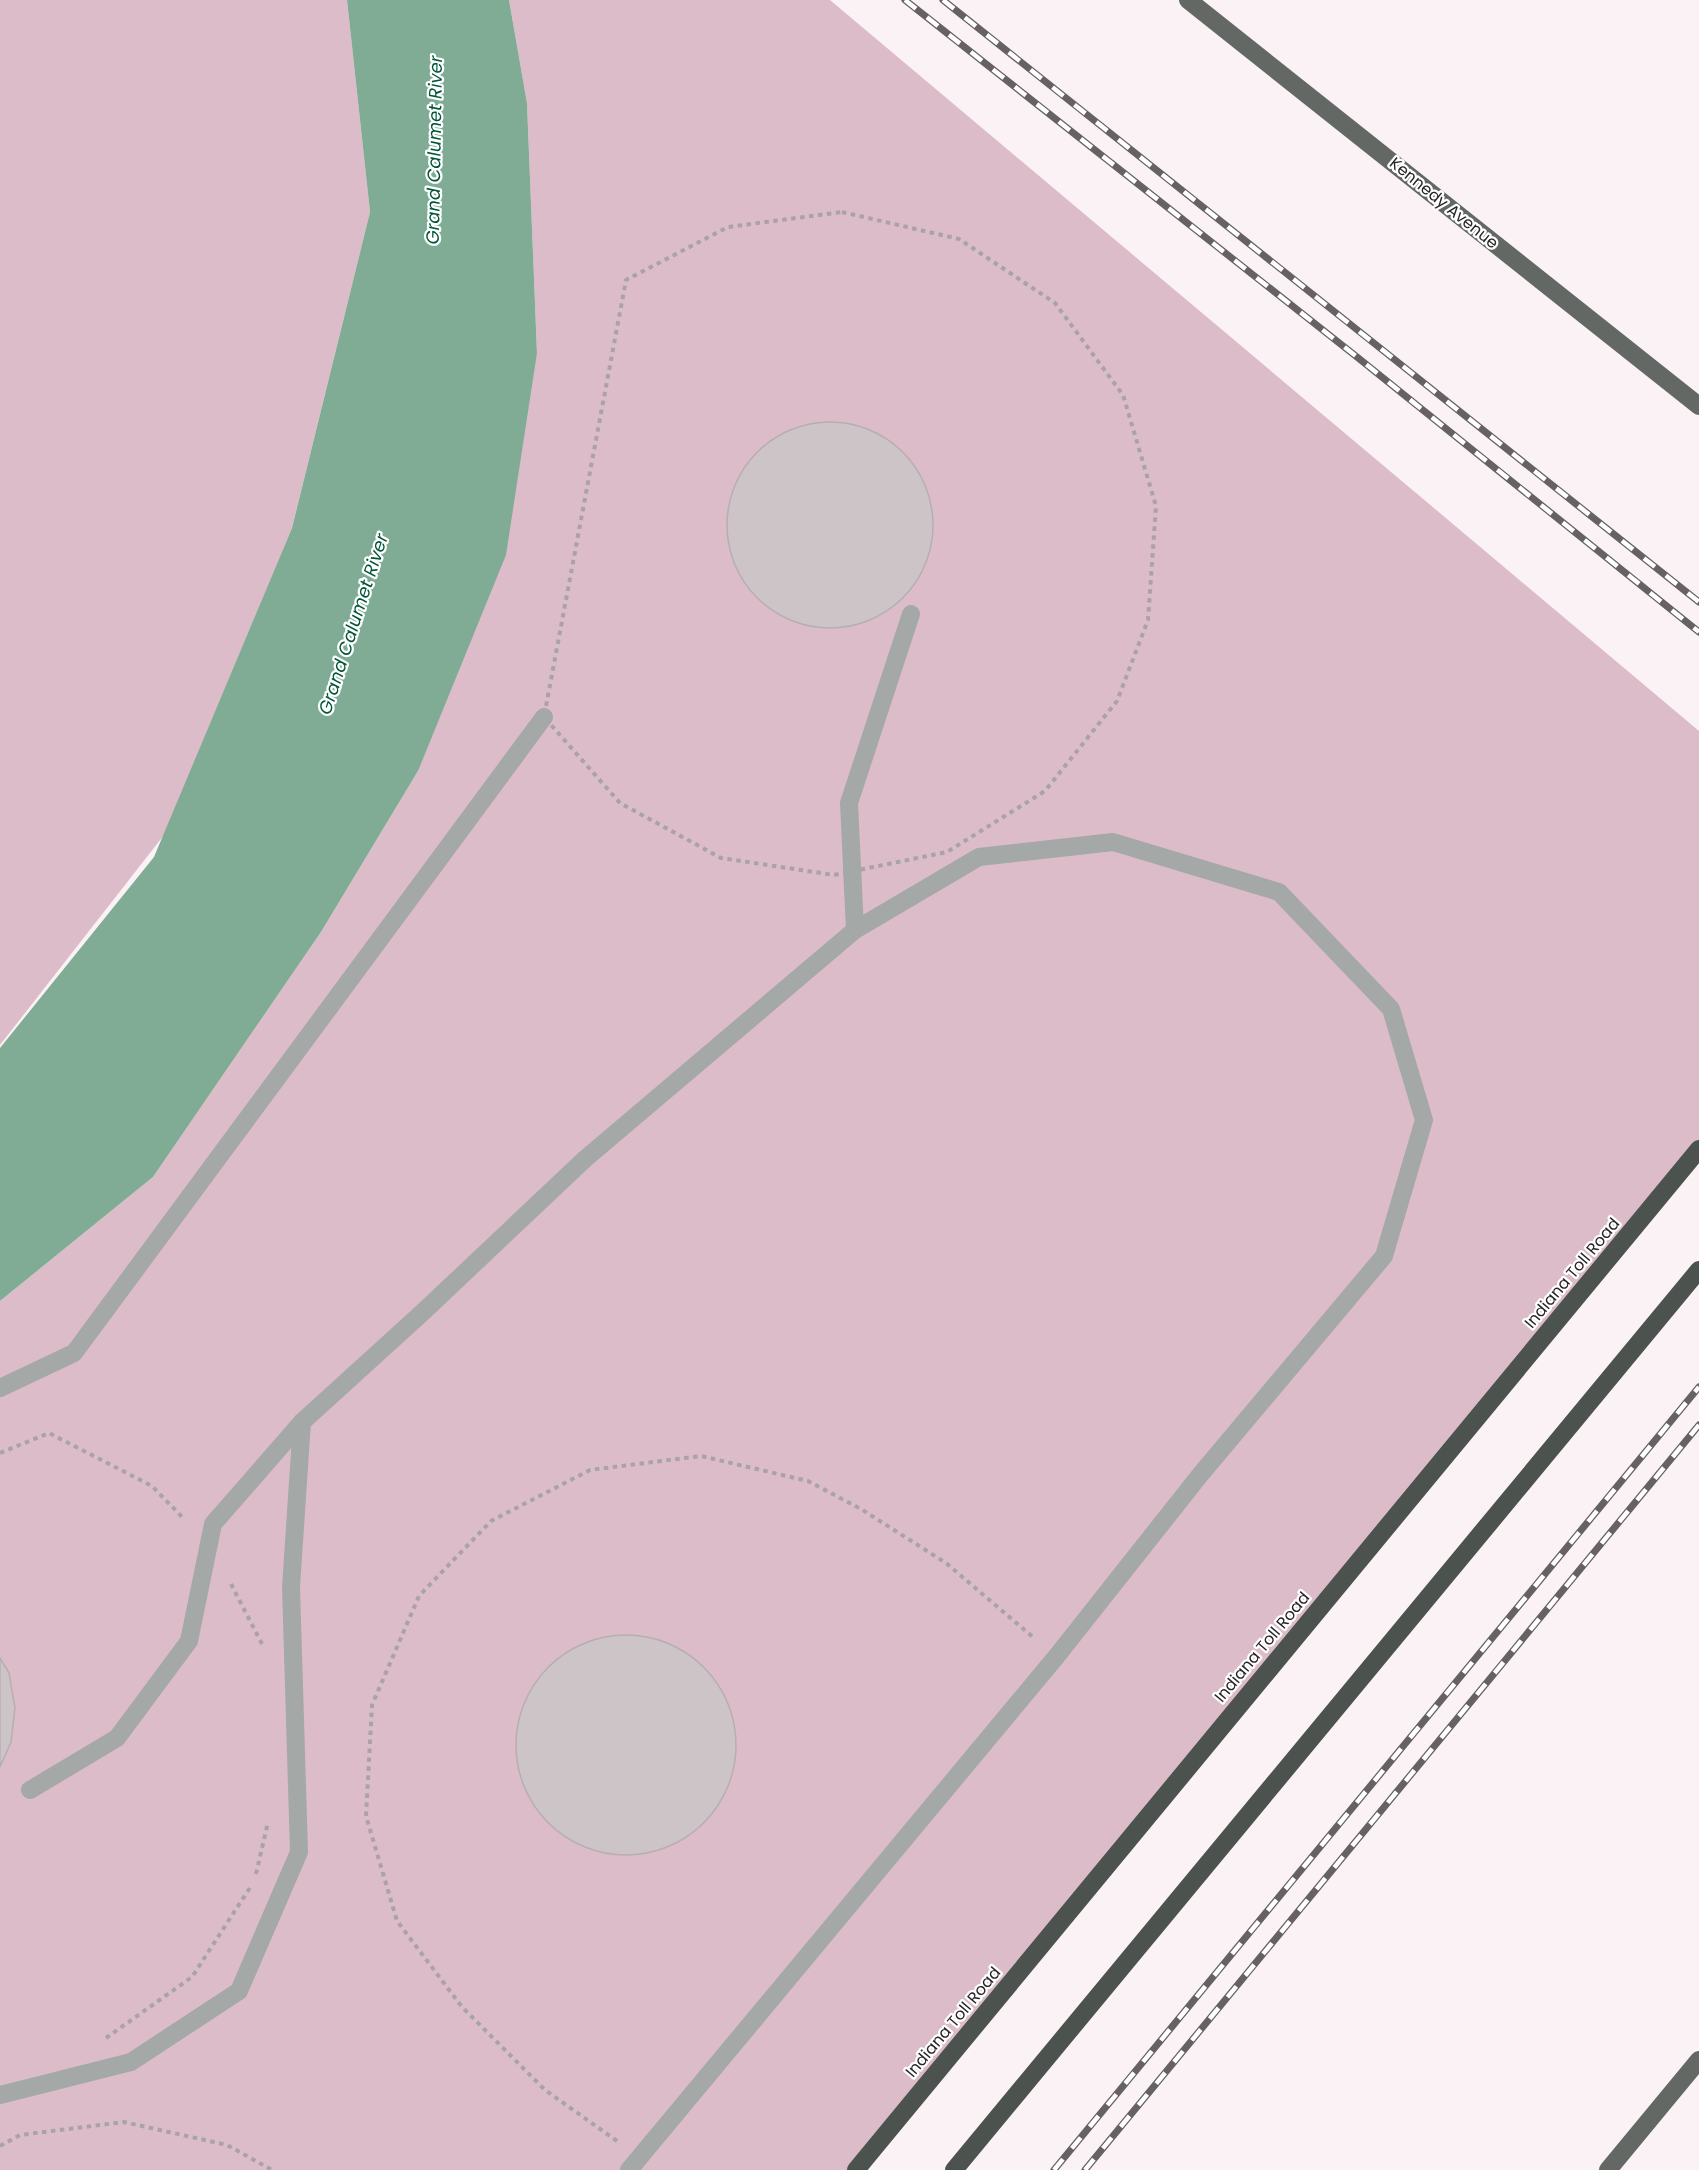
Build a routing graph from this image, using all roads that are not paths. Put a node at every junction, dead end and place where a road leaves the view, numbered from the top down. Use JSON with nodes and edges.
{"nodes":[{"id":1,"x":1188,"y":0,"type":"edge"},
{"id":2,"x":1699,"y":406,"type":"edge"},
{"id":3,"x":911,"y":614,"type":"dead end"},
{"id":4,"x":544,"y":717,"type":"road end"},
{"id":5,"x":855,"y":930,"type":"junction"},
{"id":6,"x":1699,"y":1149,"type":"edge"},
{"id":7,"x":1699,"y":1270,"type":"edge"},
{"id":8,"x":0,"y":1388,"type":"edge"},
{"id":9,"x":302,"y":1422,"type":"junction"},
{"id":10,"x":30,"y":1790,"type":"dead end"},
{"id":11,"x":1699,"y":2060,"type":"edge"},
{"id":12,"x":0,"y":2095,"type":"edge"},
{"id":13,"x":634,"y":2164,"type":"edge"},
{"id":14,"x":856,"y":2170,"type":"edge"},
{"id":15,"x":954,"y":2170,"type":"edge"},
{"id":16,"x":1608,"y":2170,"type":"edge"}],
"edges":[{"from":1,"to":2,"type":"main road","name":"Kennedy Avenue"},
{"from":3,"to":5,"type":"lane"},
{"from":4,"to":8,"type":"lane"},
{"from":5,"to":9,"type":"lane"},
{"from":5,"to":13,"type":"lane"},
{"from":6,"to":14,"type":"highway","name":"Indiana Toll Road"},
{"from":7,"to":15,"type":"highway"},
{"from":9,"to":10,"type":"lane"},
{"from":9,"to":12,"type":"lane"},
{"from":11,"to":16,"type":"main road"}]}
